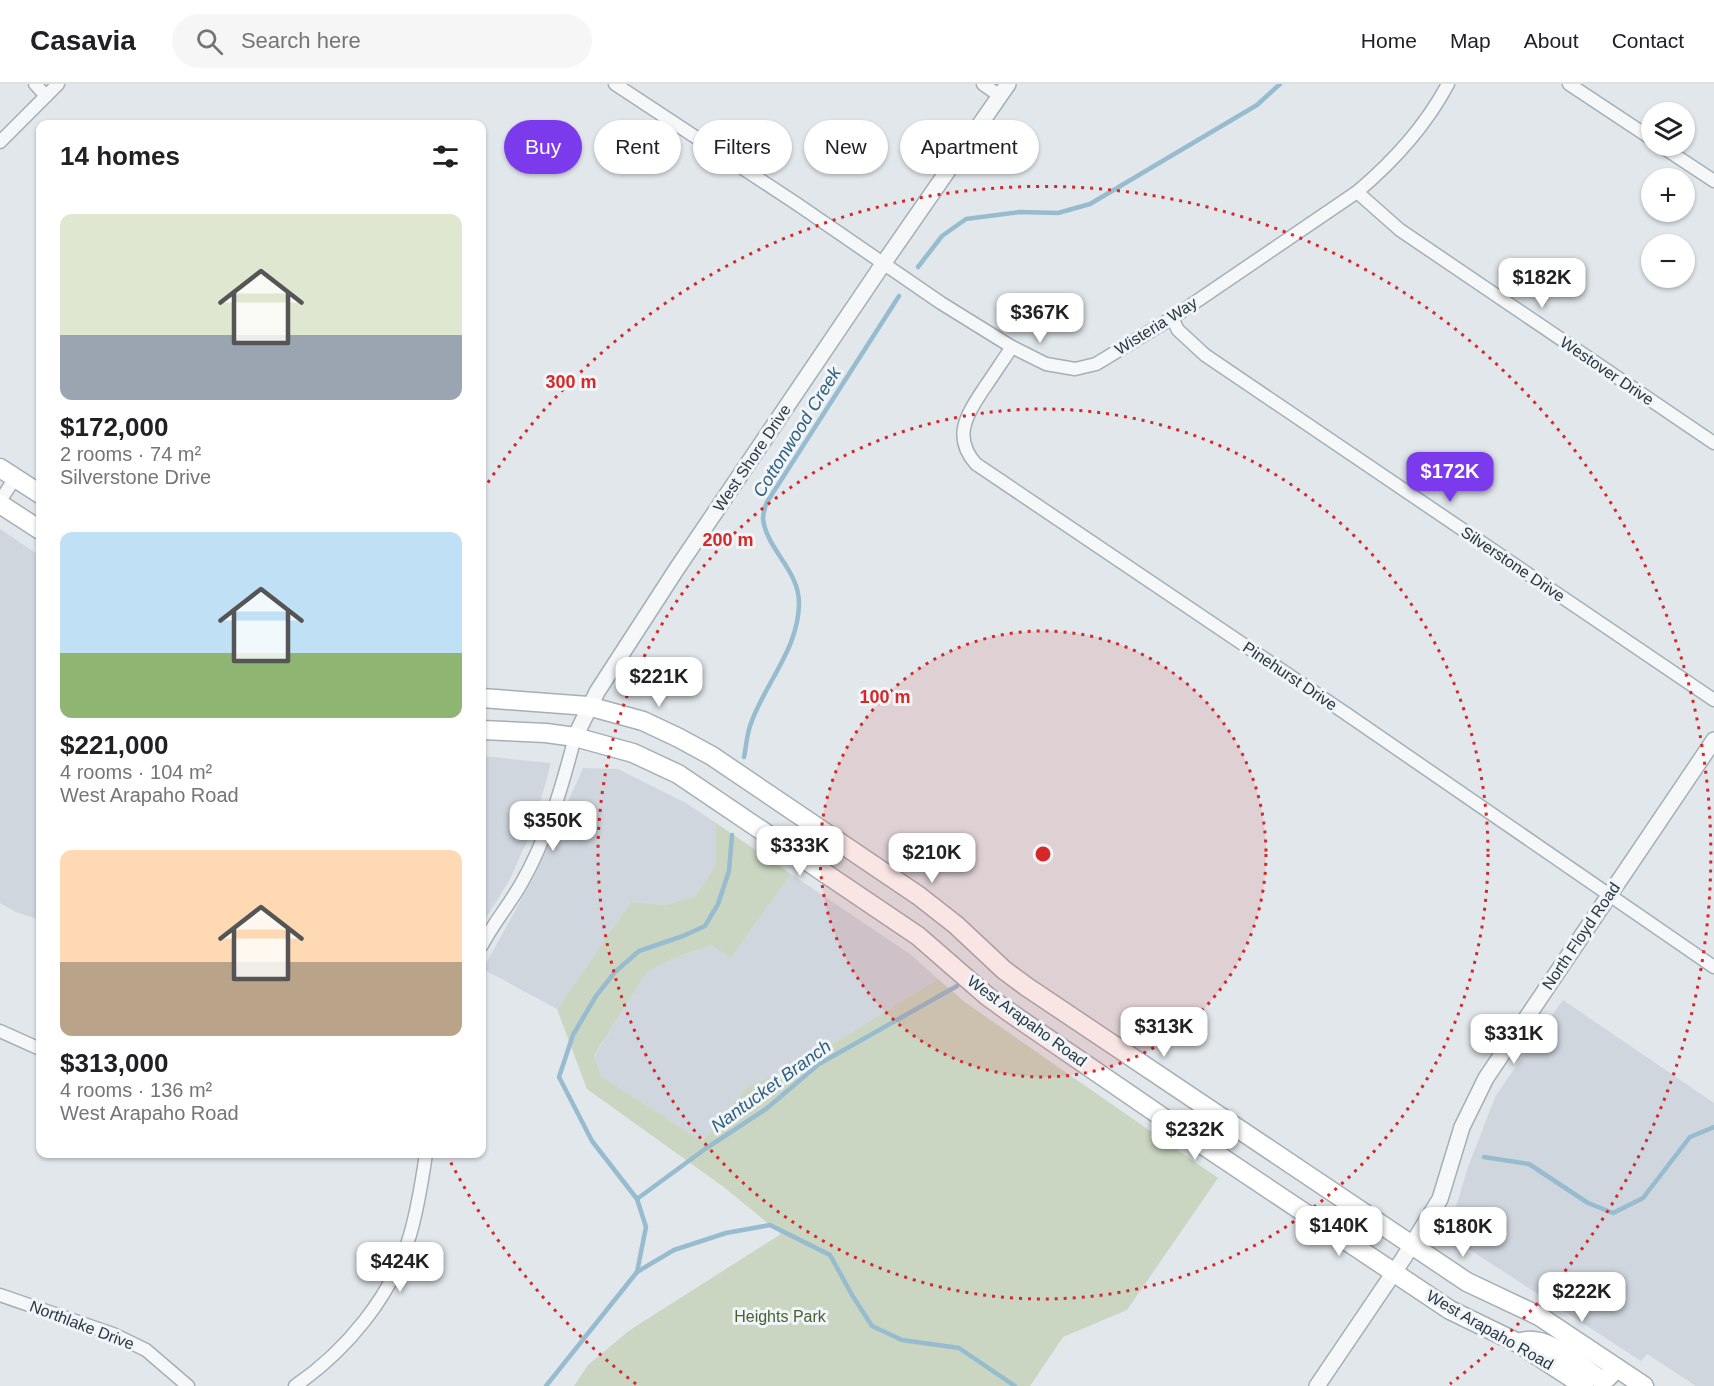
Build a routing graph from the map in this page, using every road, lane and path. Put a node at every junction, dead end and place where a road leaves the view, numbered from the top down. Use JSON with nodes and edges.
{"nodes":[{"id":1,"x":35,"y":84,"type":"edge"},
{"id":2,"x":58,"y":84,"type":"edge"},
{"id":3,"x":615,"y":84,"type":"edge"},
{"id":4,"x":983,"y":84,"type":"edge"},
{"id":5,"x":1448,"y":84,"type":"edge"},
{"id":6,"x":1569,"y":84,"type":"edge"},
{"id":7,"x":1004,"y":90,"type":"edge"},
{"id":8,"x":46,"y":96,"type":"junction"},
{"id":9,"x":1641,"y":132,"type":"edge"},
{"id":10,"x":0,"y":142,"type":"edge"},
{"id":11,"x":1676,"y":156,"type":"edge"},
{"id":12,"x":1714,"y":181,"type":"edge"},
{"id":13,"x":1357,"y":192,"type":"junction"},
{"id":14,"x":883,"y":264,"type":"junction"},
{"id":15,"x":1172,"y":318,"type":"junction"},
{"id":16,"x":1012,"y":347,"type":"junction"},
{"id":17,"x":1714,"y":443,"type":"edge"},
{"id":18,"x":8,"y":473,"type":"edge"},
{"id":19,"x":36,"y":491,"type":"edge"},
{"id":20,"x":0,"y":502,"type":"edge"},
{"id":21,"x":36,"y":527,"type":"edge"},
{"id":22,"x":486,"y":698,"type":"edge"},
{"id":23,"x":1714,"y":700,"type":"edge"},
{"id":24,"x":588,"y":706,"type":"junction"},
{"id":25,"x":486,"y":730,"type":"edge"},
{"id":26,"x":575,"y":737,"type":"junction"},
{"id":27,"x":1714,"y":740,"type":"edge"},
{"id":28,"x":1608,"y":895,"type":"junction"},
{"id":29,"x":486,"y":938,"type":"edge"},
{"id":30,"x":1714,"y":967,"type":"edge"},
{"id":31,"x":0,"y":1031,"type":"edge"},
{"id":32,"x":36,"y":1047,"type":"edge"},
{"id":33,"x":1124,"y":1052,"type":"junction"},
{"id":34,"x":1106,"y":1078,"type":"junction"},
{"id":35,"x":425,"y":1158,"type":"edge"},
{"id":36,"x":1412,"y":1245,"type":"junction"},
{"id":37,"x":1394,"y":1272,"type":"junction"},
{"id":38,"x":0,"y":1295,"type":"edge"},
{"id":39,"x":1518,"y":1343,"type":"junction"},
{"id":40,"x":1617,"y":1368,"type":"junction"},
{"id":41,"x":188,"y":1386,"type":"edge"},
{"id":42,"x":294,"y":1386,"type":"edge"},
{"id":43,"x":1317,"y":1386,"type":"edge"},
{"id":44,"x":1584,"y":1386,"type":"edge"},
{"id":45,"x":1644,"y":1386,"type":"edge"}],
"edges":[{"from":1,"to":8,"type":"street"},
{"from":2,"to":8,"type":"street"},
{"from":3,"to":14,"type":"street","name":"Wisteria Way"},
{"from":4,"to":7,"type":"street"},
{"from":5,"to":13,"type":"street","name":"Wisteria Way"},
{"from":6,"to":9,"type":"street"},
{"from":7,"to":14,"type":"street","name":"West Shore Drive"},
{"from":8,"to":10,"type":"street"},
{"from":11,"to":12,"type":"street"},
{"from":13,"to":15,"type":"street","name":"Wisteria Way"},
{"from":13,"to":17,"type":"street","name":"Westover Drive"},
{"from":14,"to":16,"type":"street","name":"Wisteria Way"},
{"from":14,"to":24,"type":"street","name":"West Shore Drive"},
{"from":15,"to":16,"type":"street","name":"Wisteria Way"},
{"from":15,"to":23,"type":"street","name":"Silverstone Drive"},
{"from":16,"to":28,"type":"street","name":"Pinehurst Drive"},
{"from":18,"to":19,"type":"main road"},
{"from":18,"to":20,"type":"street"},
{"from":20,"to":21,"type":"main road"},
{"from":22,"to":24,"type":"main road","name":"West Arapaho Road"},
{"from":24,"to":26,"type":"street","name":"West Shore Drive"},
{"from":24,"to":33,"type":"main road","name":"West Arapaho Road"},
{"from":25,"to":26,"type":"main road","name":"West Arapaho Road"},
{"from":26,"to":29,"type":"street","name":"West Shore Drive"},
{"from":26,"to":34,"type":"main road","name":"West Arapaho Road"},
{"from":27,"to":28,"type":"street","name":"North Floyd Road"},
{"from":28,"to":30,"type":"street","name":"Pinehurst Drive"},
{"from":28,"to":36,"type":"street","name":"North Floyd Road"},
{"from":31,"to":32,"type":"street"},
{"from":33,"to":34,"type":"main road"},
{"from":33,"to":36,"type":"main road","name":"West Arapaho Road"},
{"from":34,"to":37,"type":"main road","name":"West Arapaho Road"},
{"from":35,"to":42,"type":"street"},
{"from":36,"to":37,"type":"street","name":"North Floyd Road"},
{"from":36,"to":40,"type":"main road","name":"West Arapaho Road"},
{"from":37,"to":39,"type":"main road","name":"West Arapaho Road"},
{"from":37,"to":43,"type":"street","name":"North Floyd Road"},
{"from":38,"to":41,"type":"street","name":"Northlake Drive"},
{"from":39,"to":40,"type":"main road"},
{"from":39,"to":44,"type":"main road","name":"West Arapaho Road"},
{"from":40,"to":45,"type":"main road","name":"West Arapaho Road"}]}
